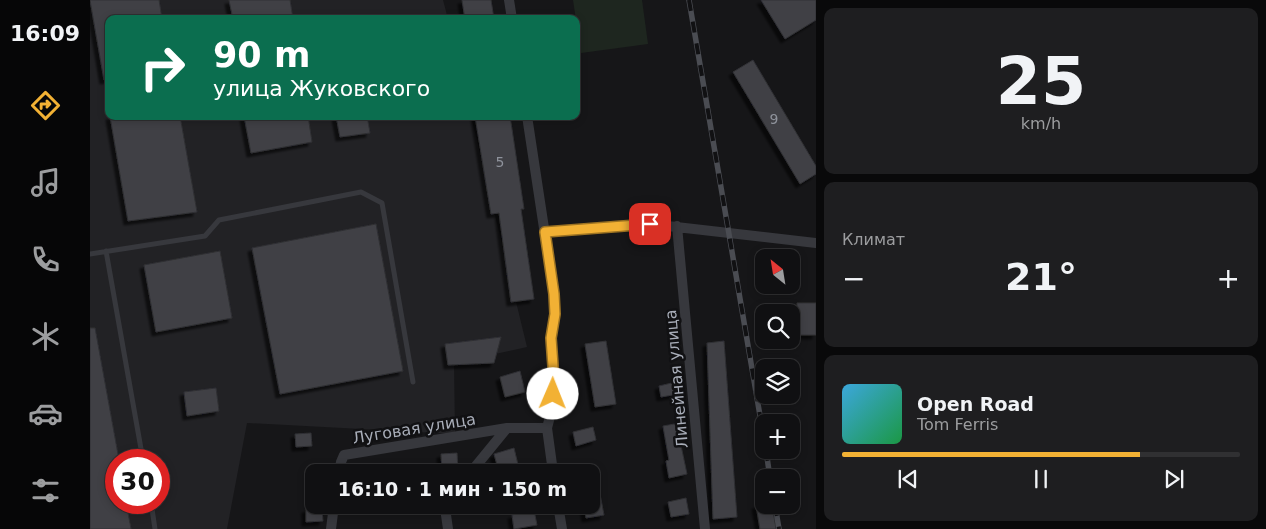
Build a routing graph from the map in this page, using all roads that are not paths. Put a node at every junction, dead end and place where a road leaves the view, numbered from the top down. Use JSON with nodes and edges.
{"nodes":[{"id":1,"x":509,"y":0,"type":"edge"},
{"id":2,"x":511,"y":15,"type":"edge"},
{"id":3,"x":528,"y":120,"type":"edge"},
{"id":4,"x":677,"y":226,"type":"junction"},
{"id":5,"x":545,"y":232,"type":"junction"},
{"id":6,"x":816,"y":243,"type":"edge"},
{"id":7,"x":106,"y":251,"type":"junction"},
{"id":8,"x":90,"y":254,"type":"edge"},
{"id":9,"x":413,"y":382,"type":"dead end"},
{"id":10,"x":507,"y":428,"type":"junction"},
{"id":11,"x":546,"y":428,"type":"junction"},
{"id":12,"x":141,"y":449,"type":"edge"},
{"id":13,"x":341,"y":464,"type":"edge"},
{"id":14,"x":478,"y":464,"type":"edge"},
{"id":15,"x":552,"y":464,"type":"edge"},
{"id":16,"x":152,"y":514,"type":"edge"},
{"id":17,"x":333,"y":514,"type":"edge"},
{"id":18,"x":446,"y":514,"type":"edge"},
{"id":19,"x":560,"y":514,"type":"edge"},
{"id":20,"x":155,"y":529,"type":"edge"},
{"id":21,"x":331,"y":529,"type":"edge"},
{"id":22,"x":448,"y":529,"type":"edge"},
{"id":23,"x":562,"y":529,"type":"edge"},
{"id":24,"x":705,"y":529,"type":"edge"}],
"edges":[{"from":1,"to":2,"type":"street"},
{"from":3,"to":5,"type":"street"},
{"from":4,"to":5,"type":"street"},
{"from":4,"to":6,"type":"street"},
{"from":4,"to":24,"type":"street","name":"Линейная улица"},
{"from":5,"to":11,"type":"street"},
{"from":7,"to":8,"type":"lane"},
{"from":7,"to":9,"type":"lane"},
{"from":7,"to":12,"type":"lane"},
{"from":10,"to":11,"type":"street"},
{"from":10,"to":13,"type":"street","name":"Луговая улица"},
{"from":10,"to":14,"type":"street"},
{"from":11,"to":15,"type":"street"},
{"from":16,"to":20,"type":"lane"},
{"from":17,"to":21,"type":"street"},
{"from":18,"to":22,"type":"street"},
{"from":19,"to":23,"type":"street"}]}
